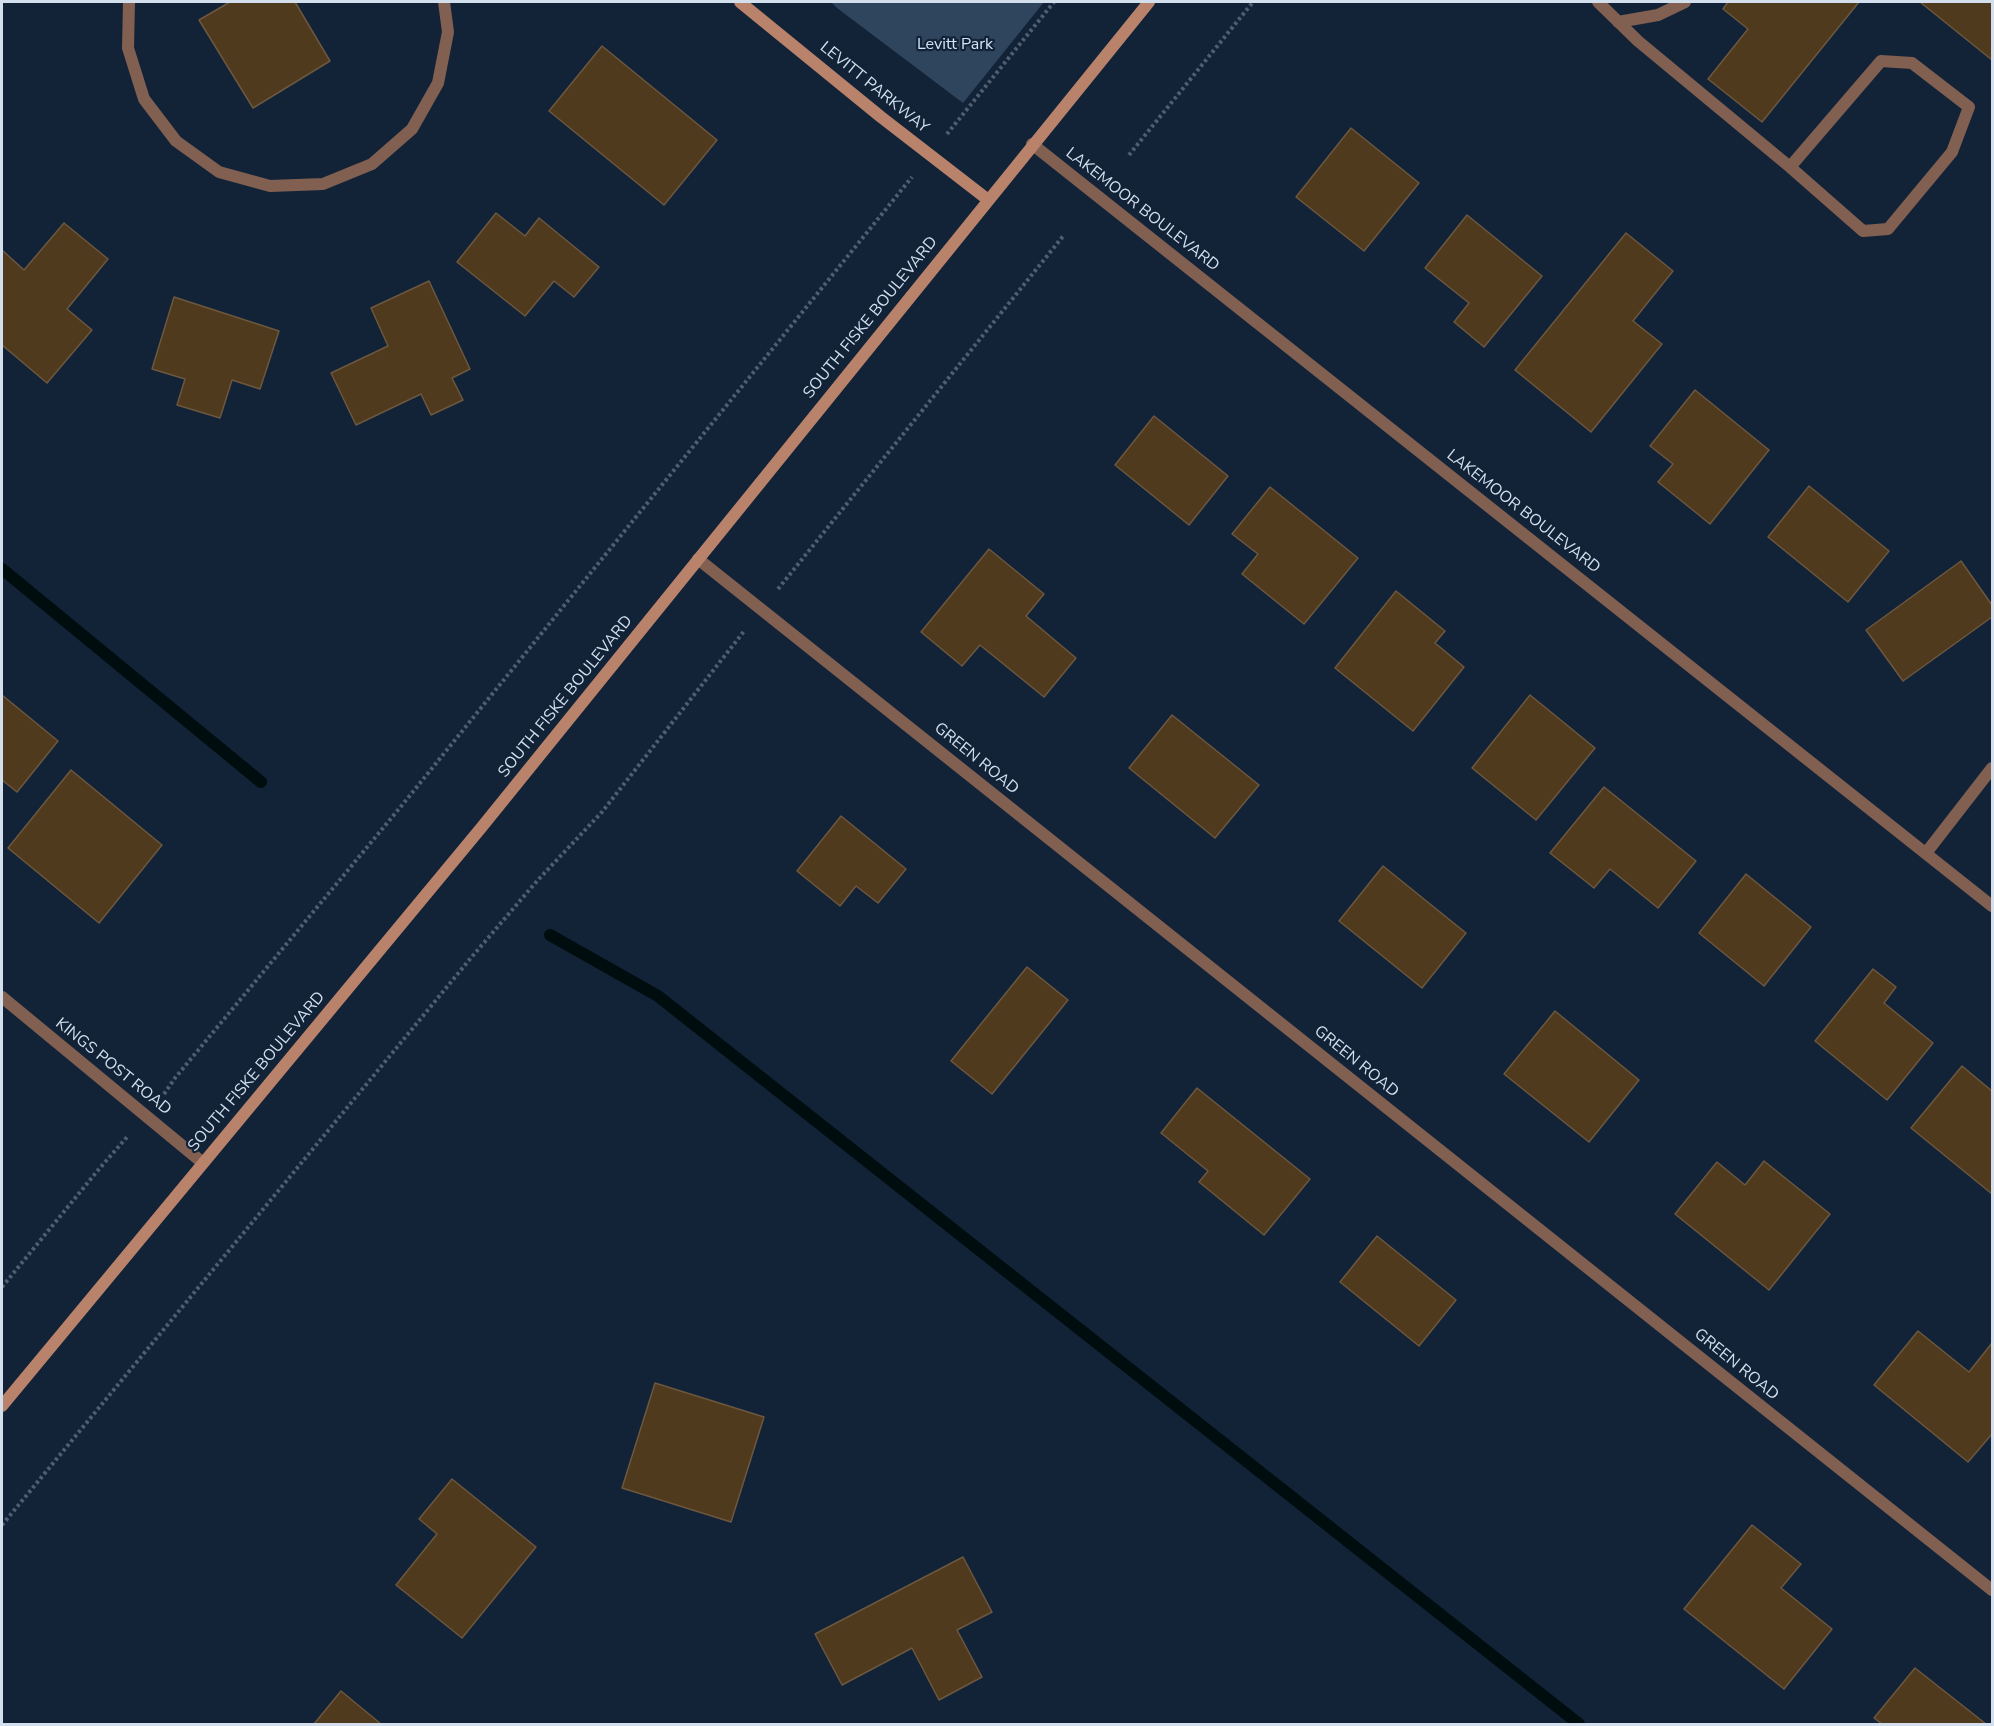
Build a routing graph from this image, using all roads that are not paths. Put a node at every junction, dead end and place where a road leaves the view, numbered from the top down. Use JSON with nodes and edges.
{"nodes":[{"id":1,"x":129,"y":2,"type":"edge"},
{"id":2,"x":444,"y":2,"type":"edge"},
{"id":3,"x":740,"y":2,"type":"edge"},
{"id":4,"x":1149,"y":2,"type":"edge"},
{"id":5,"x":1598,"y":2,"type":"edge"},
{"id":6,"x":1685,"y":2,"type":"edge"},
{"id":7,"x":1618,"y":22,"type":"junction"},
{"id":8,"x":1032,"y":144,"type":"junction"},
{"id":9,"x":1790,"y":168,"type":"junction"},
{"id":10,"x":987,"y":200,"type":"junction"},
{"id":11,"x":698,"y":559,"type":"junction"},
{"id":12,"x":1992,"y":768,"type":"edge"},
{"id":13,"x":1926,"y":853,"type":"junction"},
{"id":14,"x":1992,"y":906,"type":"edge"},
{"id":15,"x":2,"y":997,"type":"edge"},
{"id":16,"x":203,"y":1163,"type":"junction"},
{"id":17,"x":2,"y":1406,"type":"edge"},
{"id":18,"x":1992,"y":1590,"type":"edge"}],
"edges":[{"from":1,"to":2,"type":"street"},
{"from":3,"to":10,"type":"main road","name":"LEVITT PARKWAY"},
{"from":4,"to":8,"type":"main road","name":"SOUTH FISKE BOULEVARD"},
{"from":5,"to":7,"type":"street"},
{"from":6,"to":7,"type":"street"},
{"from":7,"to":9,"type":"street"},
{"from":8,"to":10,"type":"main road","name":"SOUTH FISKE BOULEVARD"},
{"from":8,"to":13,"type":"street","name":"LAKEMOOR BOULEVARD"},
{"from":9,"to":9,"type":"street"},
{"from":10,"to":11,"type":"main road","name":"SOUTH FISKE BOULEVARD"},
{"from":11,"to":16,"type":"main road","name":"SOUTH FISKE BOULEVARD"},
{"from":11,"to":18,"type":"street","name":"GREEN ROAD"},
{"from":12,"to":13,"type":"street"},
{"from":13,"to":14,"type":"street","name":"LAKEMOOR BOULEVARD"},
{"from":15,"to":16,"type":"street","name":"KINGS POST ROAD"},
{"from":16,"to":17,"type":"main road","name":"SOUTH FISKE BOULEVARD"}]}
